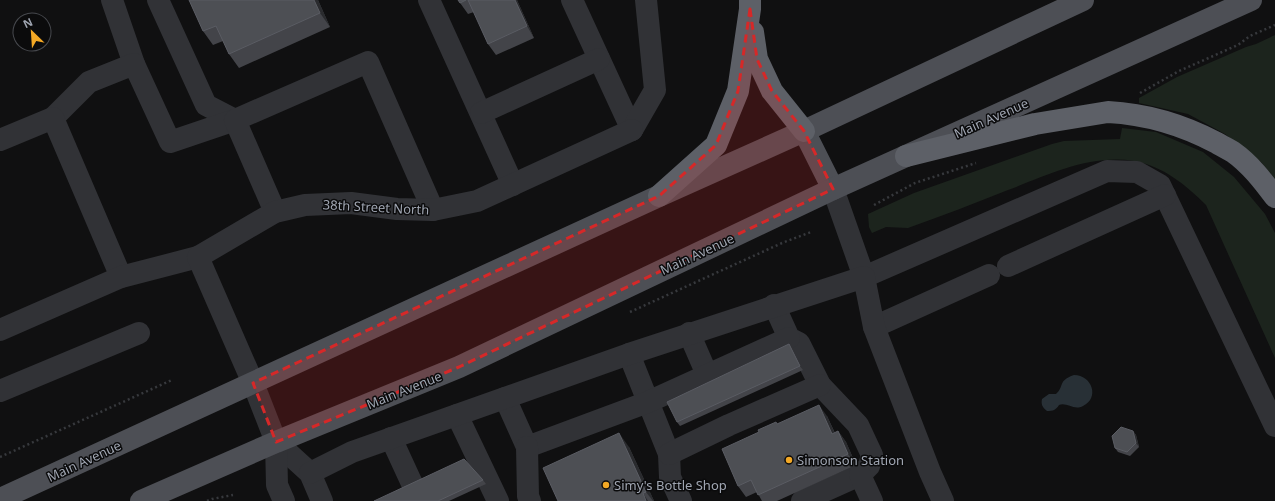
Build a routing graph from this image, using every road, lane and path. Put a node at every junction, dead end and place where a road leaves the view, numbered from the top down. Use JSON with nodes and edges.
{"nodes":[{"id":1,"x":112,"y":0,"type":"edge"},
{"id":2,"x":158,"y":0,"type":"edge"},
{"id":3,"x":429,"y":0,"type":"edge"},
{"id":4,"x":572,"y":0,"type":"edge"},
{"id":5,"x":646,"y":0,"type":"edge"},
{"id":6,"x":1083,"y":0,"type":"edge"},
{"id":7,"x":1251,"y":0,"type":"edge"},
{"id":8,"x":750,"y":5,"type":"edge"},
{"id":9,"x":1275,"y":25,"type":"edge"},
{"id":10,"x":599,"y":59,"type":"junction"},
{"id":11,"x":134,"y":64,"type":"junction"},
{"id":12,"x":1137,"y":95,"type":"dead end"},
{"id":13,"x":480,"y":113,"type":"junction"},
{"id":14,"x":53,"y":118,"type":"junction"},
{"id":15,"x":235,"y":120,"type":"junction"},
{"id":16,"x":632,"y":130,"type":"junction"},
{"id":17,"x":804,"y":131,"type":"junction"},
{"id":18,"x":0,"y":140,"type":"edge"},
{"id":19,"x":906,"y":156,"type":"junction"},
{"id":20,"x":982,"y":161,"type":"dead end"},
{"id":21,"x":513,"y":185,"type":"junction"},
{"id":22,"x":833,"y":189,"type":"junction"},
{"id":23,"x":1165,"y":195,"type":"junction"},
{"id":24,"x":659,"y":196,"type":"junction"},
{"id":25,"x":1275,"y":197,"type":"edge"},
{"id":26,"x":874,"y":205,"type":"dead end"},
{"id":27,"x":433,"y":210,"type":"junction"},
{"id":28,"x":275,"y":212,"type":"junction"},
{"id":29,"x":198,"y":257,"type":"junction"},
{"id":30,"x":121,"y":277,"type":"junction"},
{"id":31,"x":864,"y":277,"type":"junction"},
{"id":32,"x":774,"y":305,"type":"junction"},
{"id":33,"x":874,"y":327,"type":"junction"},
{"id":34,"x":0,"y":330,"type":"edge"},
{"id":35,"x":139,"y":333,"type":"dead end"},
{"id":36,"x":689,"y":333,"type":"junction"},
{"id":37,"x":789,"y":338,"type":"junction"},
{"id":38,"x":629,"y":354,"type":"junction"},
{"id":39,"x":172,"y":380,"type":"dead end"},
{"id":40,"x":709,"y":381,"type":"junction"},
{"id":41,"x":253,"y":383,"type":"junction"},
{"id":42,"x":820,"y":385,"type":"junction"},
{"id":43,"x":0,"y":392,"type":"edge"},
{"id":44,"x":505,"y":398,"type":"junction"},
{"id":45,"x":648,"y":402,"type":"junction"},
{"id":46,"x":457,"y":415,"type":"junction"},
{"id":47,"x":1275,"y":426,"type":"edge"},
{"id":48,"x":391,"y":438,"type":"junction"},
{"id":49,"x":276,"y":442,"type":"junction"},
{"id":50,"x":527,"y":447,"type":"junction"},
{"id":51,"x":669,"y":454,"type":"junction"},
{"id":52,"x":0,"y":457,"type":"edge"},
{"id":53,"x":310,"y":473,"type":"junction"},
{"id":54,"x":860,"y":475,"type":"junction"},
{"id":55,"x":414,"y":488,"type":"edge"},
{"id":56,"x":234,"y":495,"type":"dead end"},
{"id":57,"x":0,"y":499,"type":"edge"},
{"id":58,"x":494,"y":500,"type":"edge"},
{"id":59,"x":141,"y":501,"type":"edge"},
{"id":60,"x":207,"y":501,"type":"edge"},
{"id":61,"x":284,"y":501,"type":"edge"},
{"id":62,"x":322,"y":501,"type":"edge"},
{"id":63,"x":530,"y":501,"type":"edge"},
{"id":64,"x":681,"y":501,"type":"edge"},
{"id":65,"x":802,"y":501,"type":"edge"},
{"id":66,"x":872,"y":501,"type":"edge"},
{"id":67,"x":943,"y":501,"type":"edge"}],
"edges":[{"from":1,"to":11,"type":"street"},
{"from":2,"to":15,"type":"street"},
{"from":3,"to":13,"type":"street"},
{"from":4,"to":10,"type":"street"},
{"from":5,"to":16,"type":"street"},
{"from":6,"to":17,"type":"main road","name":"Main Avenue"},
{"from":7,"to":19,"type":"main road","name":"Main Avenue"},
{"from":8,"to":17,"type":"highway"},
{"from":8,"to":24,"type":"highway"},
{"from":9,"to":12,"type":"path"},
{"from":10,"to":13,"type":"street"},
{"from":10,"to":16,"type":"street"},
{"from":11,"to":14,"type":"street"},
{"from":11,"to":15,"type":"street"},
{"from":13,"to":21,"type":"street"},
{"from":14,"to":18,"type":"street"},
{"from":14,"to":30,"type":"street"},
{"from":15,"to":27,"type":"street"},
{"from":15,"to":28,"type":"street"},
{"from":16,"to":21,"type":"street","name":"38th Street North"},
{"from":17,"to":22,"type":"main road"},
{"from":17,"to":24,"type":"main road","name":"Main Avenue"},
{"from":19,"to":22,"type":"main road","name":"Main Avenue"},
{"from":19,"to":25,"type":"highway"},
{"from":20,"to":26,"type":"path"},
{"from":21,"to":27,"type":"street","name":"38th Street North"},
{"from":22,"to":31,"type":"street"},
{"from":22,"to":49,"type":"main road","name":"Main Avenue"},
{"from":23,"to":31,"type":"street"},
{"from":23,"to":33,"type":"street"},
{"from":23,"to":47,"type":"street"},
{"from":24,"to":41,"type":"main road","name":"Main Avenue"},
{"from":27,"to":28,"type":"street","name":"38th Street North"},
{"from":28,"to":29,"type":"street","name":"38th Street North"},
{"from":29,"to":30,"type":"street","name":"38th Street North"},
{"from":29,"to":41,"type":"street"},
{"from":30,"to":34,"type":"street","name":"38th Street North"},
{"from":31,"to":32,"type":"street"},
{"from":31,"to":33,"type":"street"},
{"from":32,"to":36,"type":"street"},
{"from":32,"to":37,"type":"street"},
{"from":33,"to":67,"type":"street"},
{"from":35,"to":43,"type":"street"},
{"from":36,"to":38,"type":"street"},
{"from":36,"to":40,"type":"street"},
{"from":37,"to":40,"type":"street"},
{"from":37,"to":42,"type":"street"},
{"from":38,"to":44,"type":"street"},
{"from":38,"to":45,"type":"street"},
{"from":39,"to":52,"type":"path"},
{"from":40,"to":45,"type":"street"},
{"from":41,"to":49,"type":"street"},
{"from":41,"to":57,"type":"main road","name":"Main Avenue"},
{"from":42,"to":51,"type":"street"},
{"from":42,"to":54,"type":"street"},
{"from":44,"to":46,"type":"street"},
{"from":44,"to":50,"type":"street"},
{"from":45,"to":50,"type":"street"},
{"from":45,"to":51,"type":"street"},
{"from":46,"to":48,"type":"street"},
{"from":46,"to":58,"type":"street"},
{"from":48,"to":53,"type":"street"},
{"from":48,"to":55,"type":"street"},
{"from":49,"to":53,"type":"street"},
{"from":49,"to":59,"type":"main road","name":"Main Avenue"},
{"from":49,"to":61,"type":"street"},
{"from":50,"to":63,"type":"street"},
{"from":51,"to":64,"type":"street"},
{"from":53,"to":62,"type":"street"},
{"from":54,"to":65,"type":"street"},
{"from":54,"to":66,"type":"street"},
{"from":56,"to":60,"type":"path"}]}
